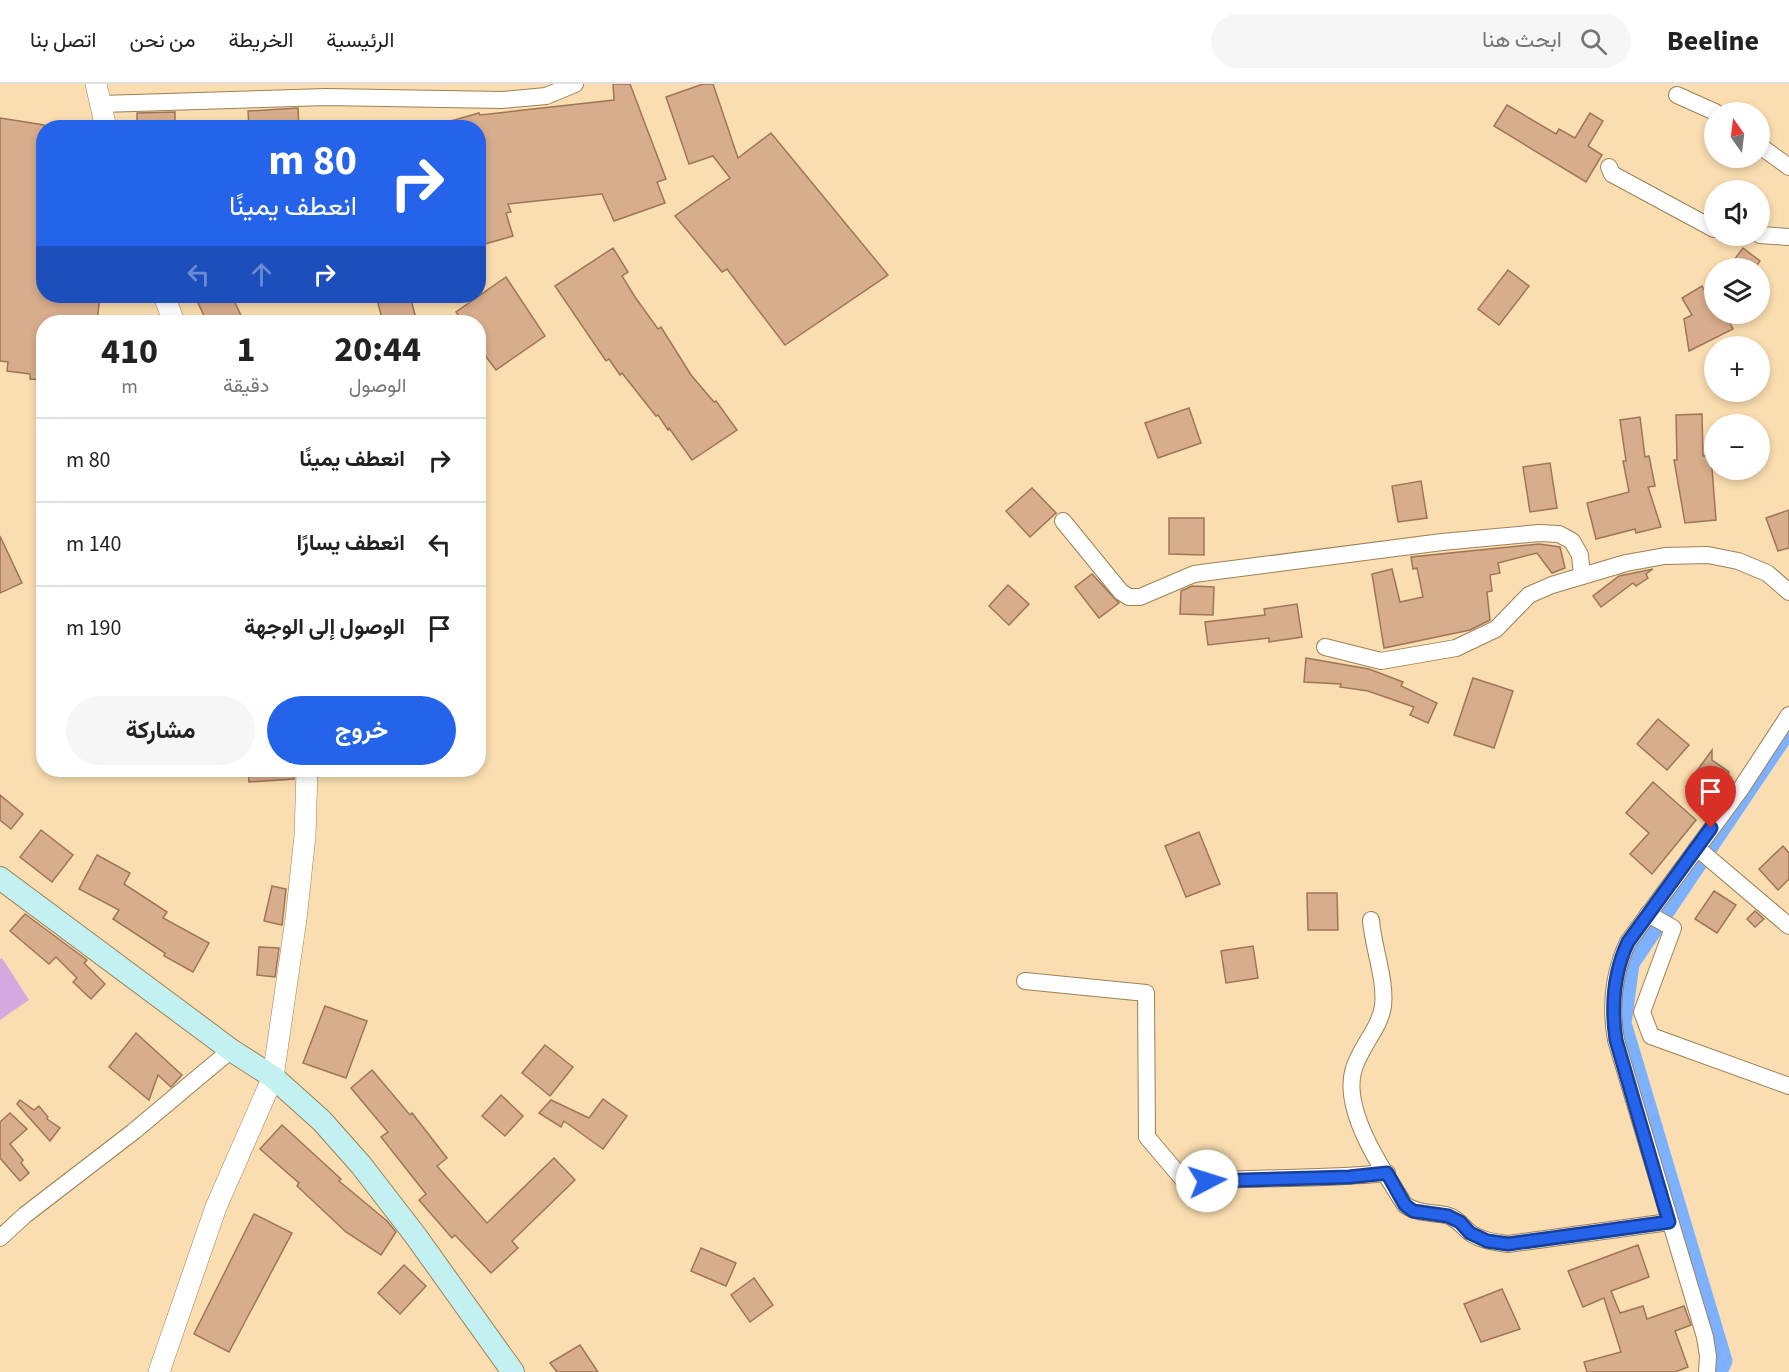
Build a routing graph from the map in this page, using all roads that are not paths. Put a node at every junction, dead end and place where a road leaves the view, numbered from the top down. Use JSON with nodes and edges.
{"nodes":[{"id":1,"x":574,"y":84,"type":"edge"},
{"id":2,"x":366,"y":91,"type":"edge"},
{"id":3,"x":99,"y":94,"type":"edge"},
{"id":4,"x":1677,"y":95,"type":"dead end"},
{"id":5,"x":1704,"y":107,"type":"edge"},
{"id":6,"x":104,"y":120,"type":"edge"},
{"id":7,"x":1770,"y":153,"type":"edge"},
{"id":8,"x":1609,"y":167,"type":"dead end"},
{"id":9,"x":1789,"y":167,"type":"edge"},
{"id":10,"x":1704,"y":224,"type":"edge"},
{"id":11,"x":1770,"y":236,"type":"edge"},
{"id":12,"x":1789,"y":237,"type":"edge"},
{"id":13,"x":1063,"y":521,"type":"dead end"},
{"id":14,"x":1582,"y":576,"type":"junction"},
{"id":15,"x":1789,"y":592,"type":"edge"},
{"id":16,"x":1325,"y":647,"type":"dead end"},
{"id":17,"x":1789,"y":715,"type":"edge"},
{"id":18,"x":307,"y":777,"type":"edge"},
{"id":19,"x":1697,"y":848,"type":"junction"},
{"id":20,"x":0,"y":878,"type":"edge"},
{"id":21,"x":1648,"y":914,"type":"junction"},
{"id":22,"x":1371,"y":920,"type":"dead end"},
{"id":23,"x":1789,"y":926,"type":"edge"},
{"id":24,"x":1025,"y":981,"type":"dead end"},
{"id":25,"x":231,"y":1050,"type":"junction"},
{"id":26,"x":273,"y":1077,"type":"junction"},
{"id":27,"x":1789,"y":1086,"type":"edge"},
{"id":28,"x":1387,"y":1173,"type":"junction"},
{"id":29,"x":1669,"y":1222,"type":"junction"},
{"id":30,"x":0,"y":1238,"type":"edge"},
{"id":31,"x":159,"y":1372,"type":"edge"},
{"id":32,"x":513,"y":1372,"type":"edge"},
{"id":33,"x":1707,"y":1372,"type":"edge"}],
"edges":[{"from":1,"to":2,"type":"street"},
{"from":2,"to":3,"type":"street"},
{"from":3,"to":6,"type":"street"},
{"from":4,"to":5,"type":"street"},
{"from":7,"to":9,"type":"street"},
{"from":8,"to":10,"type":"street"},
{"from":11,"to":12,"type":"street"},
{"from":13,"to":14,"type":"street"},
{"from":14,"to":15,"type":"street"},
{"from":14,"to":16,"type":"street"},
{"from":17,"to":19,"type":"street"},
{"from":18,"to":26,"type":"street"},
{"from":19,"to":21,"type":"street"},
{"from":19,"to":23,"type":"street"},
{"from":20,"to":25,"type":"main road"},
{"from":21,"to":27,"type":"street"},
{"from":21,"to":29,"type":"street"},
{"from":22,"to":28,"type":"street"},
{"from":24,"to":28,"type":"street"},
{"from":25,"to":26,"type":"main road"},
{"from":25,"to":30,"type":"street"},
{"from":26,"to":31,"type":"street"},
{"from":26,"to":32,"type":"main road"},
{"from":28,"to":29,"type":"street"},
{"from":29,"to":33,"type":"street"}]}
